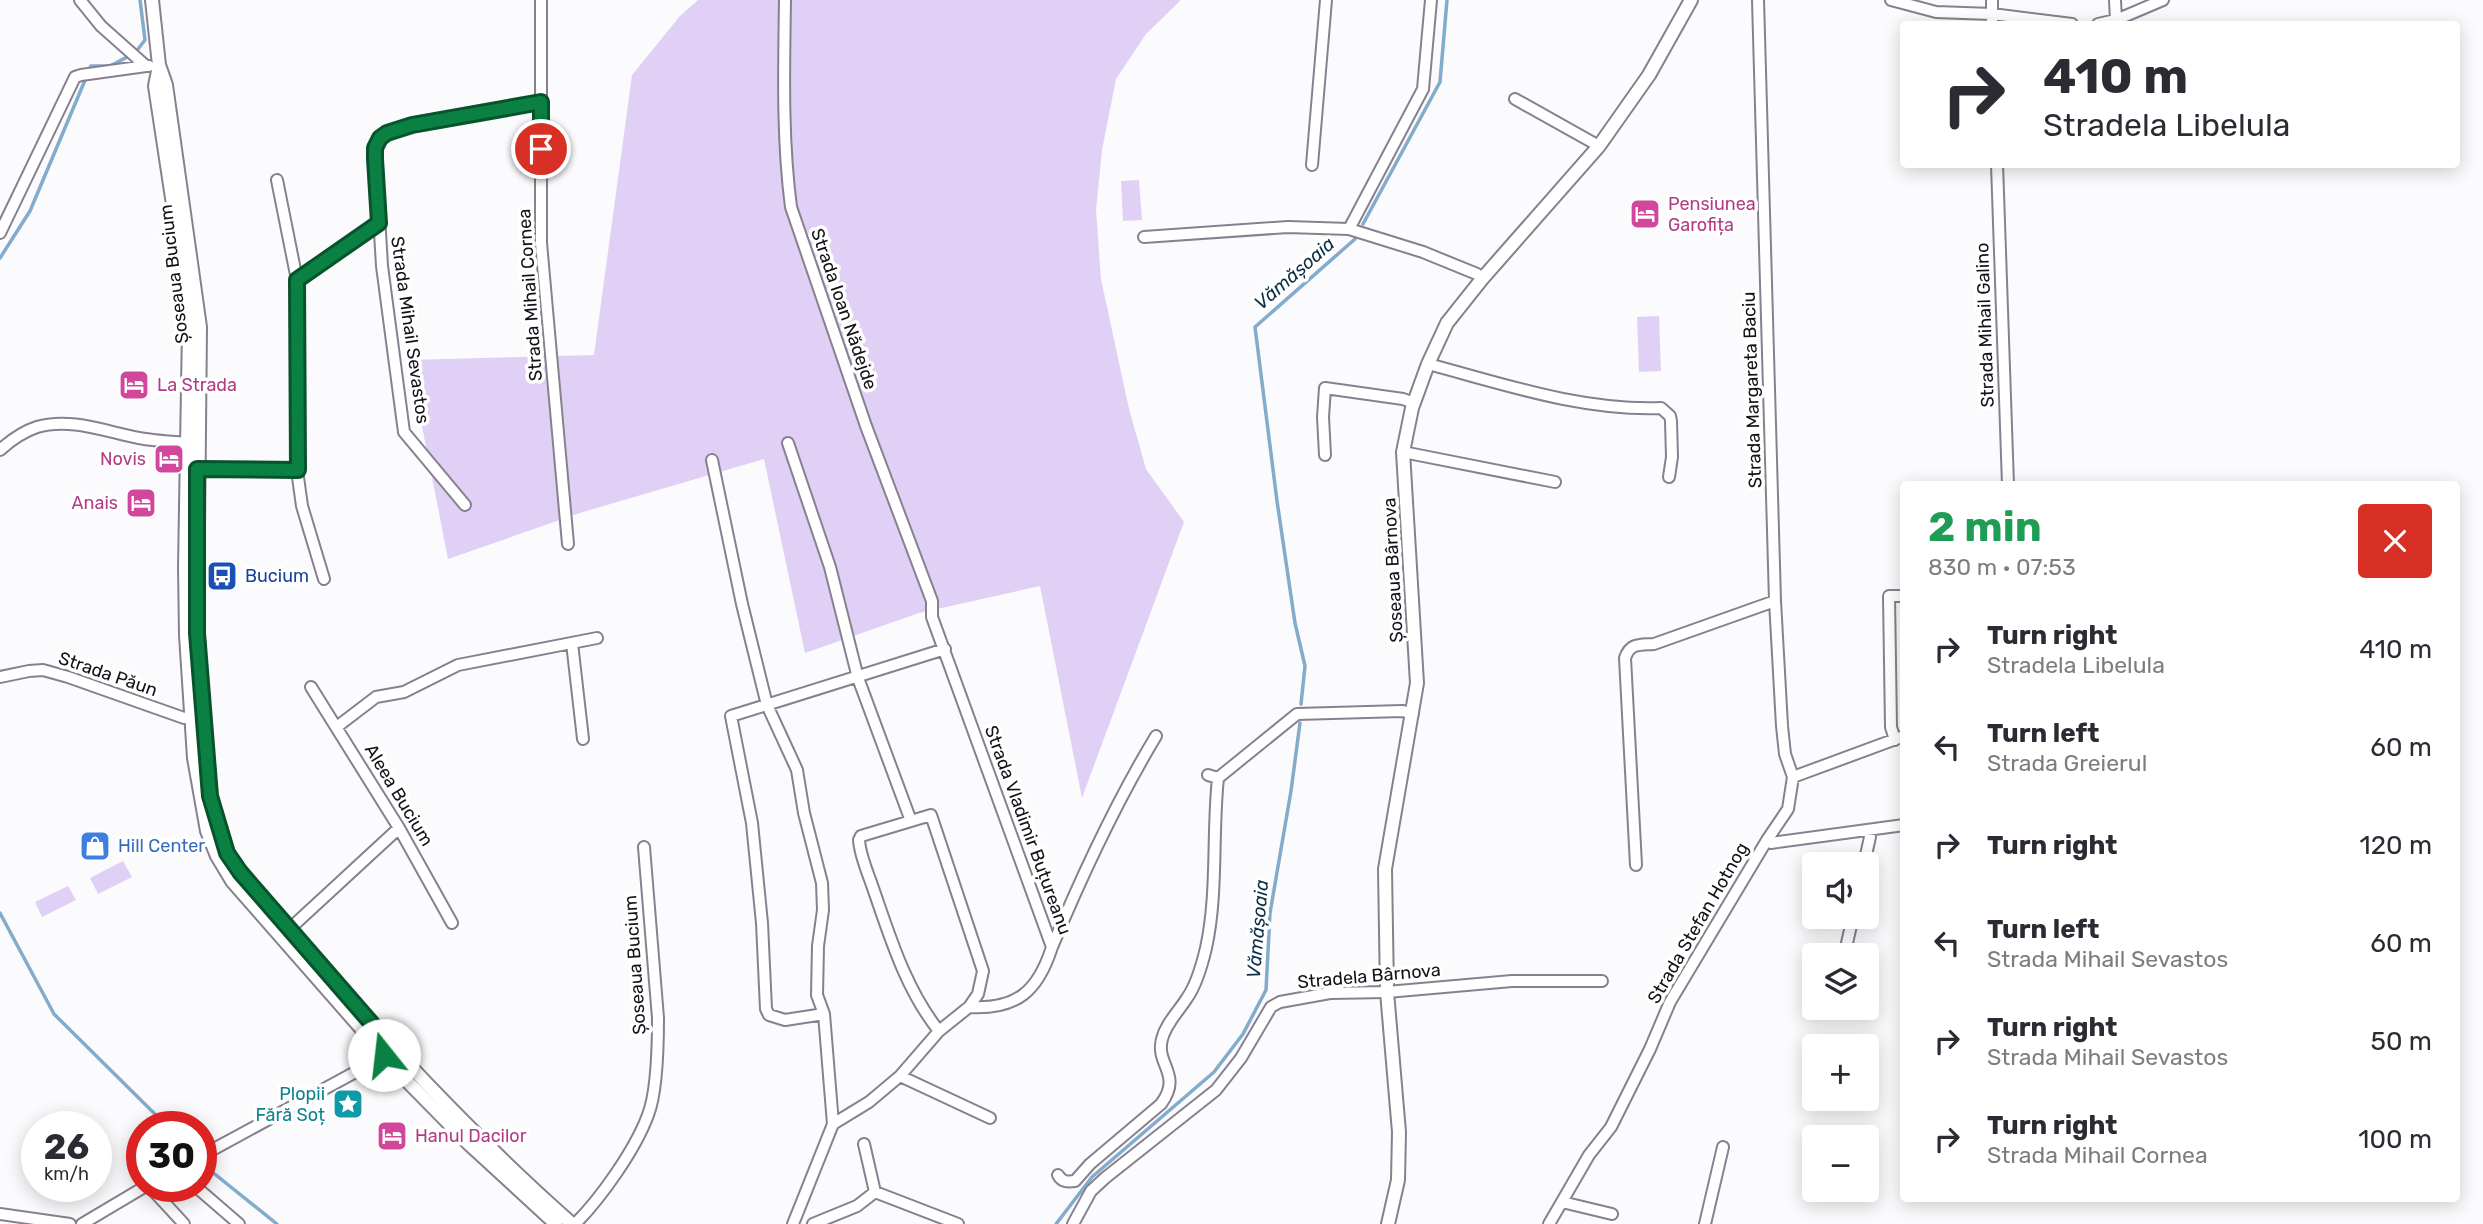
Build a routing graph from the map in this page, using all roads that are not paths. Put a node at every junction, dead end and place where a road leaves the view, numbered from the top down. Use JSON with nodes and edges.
{"nodes":[{"id":1,"x":80,"y":0,"type":"edge"},
{"id":2,"x":152,"y":0,"type":"edge"},
{"id":3,"x":541,"y":0,"type":"edge"},
{"id":4,"x":785,"y":0,"type":"edge"},
{"id":5,"x":1326,"y":0,"type":"edge"},
{"id":6,"x":1431,"y":0,"type":"edge"},
{"id":7,"x":1691,"y":0,"type":"edge"},
{"id":8,"x":1758,"y":0,"type":"edge"},
{"id":9,"x":1891,"y":0,"type":"edge"},
{"id":10,"x":1992,"y":0,"type":"edge"},
{"id":11,"x":2115,"y":0,"type":"edge"},
{"id":12,"x":2163,"y":0,"type":"edge"},
{"id":13,"x":1921,"y":5,"type":"edge"},
{"id":14,"x":1992,"y":19,"type":"edge"},
{"id":15,"x":2132,"y":19,"type":"edge"},
{"id":16,"x":2116,"y":20,"type":"junction"},
{"id":17,"x":2024,"y":21,"type":"edge"},
{"id":18,"x":2112,"y":21,"type":"edge"},
{"id":19,"x":153,"y":66,"type":"junction"},
{"id":20,"x":1514,"y":99,"type":"dead end"},
{"id":21,"x":541,"y":102,"type":"junction"},
{"id":22,"x":1599,"y":146,"type":"junction"},
{"id":23,"x":1311,"y":165,"type":"dead end"},
{"id":24,"x":1997,"y":168,"type":"edge"},
{"id":25,"x":276,"y":180,"type":"dead end"},
{"id":26,"x":379,"y":223,"type":"junction"},
{"id":27,"x":1349,"y":229,"type":"junction"},
{"id":28,"x":0,"y":233,"type":"edge"},
{"id":29,"x":1144,"y":237,"type":"dead end"},
{"id":30,"x":1482,"y":279,"type":"junction"},
{"id":31,"x":297,"y":280,"type":"junction"},
{"id":32,"x":1428,"y":364,"type":"junction"},
{"id":33,"x":1414,"y":403,"type":"junction"},
{"id":34,"x":188,"y":443,"type":"junction"},
{"id":35,"x":788,"y":443,"type":"dead end"},
{"id":36,"x":0,"y":450,"type":"edge"},
{"id":37,"x":1403,"y":452,"type":"junction"},
{"id":38,"x":1325,"y":455,"type":"dead end"},
{"id":39,"x":712,"y":460,"type":"dead end"},
{"id":40,"x":192,"y":469,"type":"junction"},
{"id":41,"x":298,"y":470,"type":"junction"},
{"id":42,"x":1670,"y":477,"type":"dead end"},
{"id":43,"x":2008,"y":481,"type":"edge"},
{"id":44,"x":1555,"y":482,"type":"dead end"},
{"id":45,"x":466,"y":505,"type":"dead end"},
{"id":46,"x":568,"y":544,"type":"dead end"},
{"id":47,"x":324,"y":579,"type":"dead end"},
{"id":48,"x":1900,"y":596,"type":"edge"},
{"id":49,"x":1775,"y":601,"type":"junction"},
{"id":50,"x":932,"y":617,"type":"joint"},
{"id":51,"x":597,"y":638,"type":"dead end"},
{"id":52,"x":572,"y":643,"type":"junction"},
{"id":53,"x":945,"y":649,"type":"junction"},
{"id":54,"x":0,"y":677,"type":"edge"},
{"id":55,"x":858,"y":678,"type":"junction"},
{"id":56,"x":311,"y":687,"type":"dead end"},
{"id":57,"x":767,"y":705,"type":"junction"},
{"id":58,"x":1413,"y":713,"type":"junction"},
{"id":59,"x":198,"y":717,"type":"junction"},
{"id":60,"x":338,"y":726,"type":"junction"},
{"id":61,"x":1156,"y":736,"type":"dead end"},
{"id":62,"x":1900,"y":738,"type":"edge"},
{"id":63,"x":583,"y":739,"type":"dead end"},
{"id":64,"x":1793,"y":777,"type":"junction"},
{"id":65,"x":911,"y":821,"type":"junction"},
{"id":66,"x":1900,"y":826,"type":"edge"},
{"id":67,"x":399,"y":828,"type":"junction"},
{"id":68,"x":1869,"y":830,"type":"junction"},
{"id":69,"x":1767,"y":840,"type":"junction"},
{"id":70,"x":644,"y":847,"type":"dead end"},
{"id":71,"x":1867,"y":852,"type":"edge"},
{"id":72,"x":1636,"y":865,"type":"dead end"},
{"id":73,"x":452,"y":923,"type":"dead end"},
{"id":74,"x":285,"y":933,"type":"junction"},
{"id":75,"x":1052,"y":947,"type":"junction"},
{"id":76,"x":1602,"y":981,"type":"dead end"},
{"id":77,"x":1387,"y":992,"type":"junction"},
{"id":78,"x":969,"y":1007,"type":"junction"},
{"id":79,"x":824,"y":1014,"type":"junction"},
{"id":80,"x":939,"y":1031,"type":"junction"},
{"id":81,"x":388,"y":1051,"type":"junction"},
{"id":82,"x":900,"y":1076,"type":"junction"},
{"id":83,"x":990,"y":1118,"type":"dead end"},
{"id":84,"x":833,"y":1124,"type":"junction"},
{"id":85,"x":864,"y":1144,"type":"dead end"},
{"id":86,"x":217,"y":1147,"type":"edge"},
{"id":87,"x":1723,"y":1147,"type":"dead end"},
{"id":88,"x":1058,"y":1175,"type":"dead end"},
{"id":89,"x":875,"y":1192,"type":"junction"},
{"id":90,"x":126,"y":1198,"type":"edge"},
{"id":91,"x":163,"y":1202,"type":"edge"},
{"id":92,"x":214,"y":1202,"type":"edge"},
{"id":93,"x":1562,"y":1202,"type":"junction"},
{"id":94,"x":0,"y":1214,"type":"edge"},
{"id":95,"x":1612,"y":1214,"type":"dead end"},
{"id":96,"x":70,"y":1224,"type":"edge"},
{"id":97,"x":82,"y":1224,"type":"edge"},
{"id":98,"x":184,"y":1224,"type":"edge"},
{"id":99,"x":239,"y":1224,"type":"edge"},
{"id":100,"x":556,"y":1224,"type":"edge"},
{"id":101,"x":574,"y":1224,"type":"edge"},
{"id":102,"x":793,"y":1224,"type":"edge"},
{"id":103,"x":813,"y":1224,"type":"edge"},
{"id":104,"x":958,"y":1224,"type":"edge"},
{"id":105,"x":1073,"y":1224,"type":"edge"},
{"id":106,"x":1388,"y":1224,"type":"edge"},
{"id":107,"x":1549,"y":1224,"type":"edge"},
{"id":108,"x":1705,"y":1224,"type":"edge"}],
"edges":[{"from":1,"to":19,"type":"street"},
{"from":2,"to":19,"type":"main road","name":"Șoseaua Bucium"},
{"from":3,"to":21,"type":"street","name":"Strada Mihail Cornea"},
{"from":4,"to":50,"type":"street","name":"Strada Ioan Nădejde"},
{"from":5,"to":23,"type":"street"},
{"from":6,"to":27,"type":"street"},
{"from":7,"to":22,"type":"main road","name":"Șoseaua Bârnova"},
{"from":8,"to":49,"type":"street","name":"Strada Margareta Baciu"},
{"from":9,"to":13,"type":"street"},
{"from":10,"to":14,"type":"street"},
{"from":11,"to":16,"type":"street"},
{"from":12,"to":15,"type":"street"},
{"from":13,"to":14,"type":"street"},
{"from":14,"to":17,"type":"street"},
{"from":15,"to":16,"type":"street"},
{"from":16,"to":18,"type":"street"},
{"from":19,"to":28,"type":"street"},
{"from":19,"to":34,"type":"main road","name":"Șoseaua Bucium"},
{"from":19,"to":40,"type":"main road","name":"Șoseaua Bucium"},
{"from":20,"to":22,"type":"street"},
{"from":21,"to":26,"type":"street","name":"Strada Mihail Sevastos"},
{"from":21,"to":46,"type":"street","name":"Strada Mihail Cornea"},
{"from":22,"to":30,"type":"main road","name":"Șoseaua Bârnova"},
{"from":24,"to":43,"type":"street","name":"Strada Mihail Galino"},
{"from":25,"to":31,"type":"street"},
{"from":26,"to":31,"type":"street"},
{"from":26,"to":45,"type":"street","name":"Strada Mihail Sevastos"},
{"from":27,"to":29,"type":"street"},
{"from":27,"to":30,"type":"street"},
{"from":30,"to":32,"type":"main road","name":"Șoseaua Bârnova"},
{"from":31,"to":41,"type":"street"},
{"from":32,"to":33,"type":"main road","name":"Șoseaua Bârnova"},
{"from":32,"to":42,"type":"street"},
{"from":33,"to":37,"type":"main road","name":"Șoseaua Bârnova"},
{"from":33,"to":38,"type":"street"},
{"from":34,"to":36,"type":"street"},
{"from":34,"to":40,"type":"main road","name":"Șoseaua Bucium"},
{"from":35,"to":55,"type":"street"},
{"from":37,"to":44,"type":"street"},
{"from":37,"to":58,"type":"main road","name":"Șoseaua Bârnova"},
{"from":39,"to":57,"type":"street"},
{"from":40,"to":41,"type":"street"},
{"from":40,"to":59,"type":"main road","name":"Șoseaua Bucium"},
{"from":41,"to":47,"type":"street"},
{"from":48,"to":62,"type":"street"},
{"from":49,"to":64,"type":"street","name":"Strada Margareta Baciu"},
{"from":49,"to":72,"type":"street"},
{"from":50,"to":53,"type":"street","name":"Strada Vladimir Buțureanu"},
{"from":51,"to":52,"type":"street"},
{"from":52,"to":60,"type":"street"},
{"from":52,"to":63,"type":"street"},
{"from":53,"to":55,"type":"street"},
{"from":53,"to":75,"type":"street","name":"Strada Vladimir Buțureanu"},
{"from":54,"to":59,"type":"street","name":"Strada Păun"},
{"from":55,"to":57,"type":"street"},
{"from":55,"to":65,"type":"street"},
{"from":56,"to":60,"type":"street","name":"Aleea Bucium"},
{"from":57,"to":79,"type":"street"},
{"from":57,"to":79,"type":"street"},
{"from":58,"to":77,"type":"main road","name":"Șoseaua Bârnova"},
{"from":58,"to":88,"type":"street"},
{"from":59,"to":74,"type":"main road","name":"Șoseaua Bucium"},
{"from":60,"to":67,"type":"street","name":"Aleea Bucium"},
{"from":61,"to":75,"type":"street"},
{"from":62,"to":64,"type":"street"},
{"from":64,"to":69,"type":"street","name":"Strada Stefan Hotnog"},
{"from":65,"to":78,"type":"street"},
{"from":65,"to":80,"type":"street"},
{"from":66,"to":68,"type":"street"},
{"from":67,"to":73,"type":"street","name":"Aleea Bucium"},
{"from":67,"to":74,"type":"street"},
{"from":68,"to":69,"type":"street"},
{"from":68,"to":71,"type":"street"},
{"from":69,"to":93,"type":"street","name":"Strada Stefan Hotnog"},
{"from":70,"to":101,"type":"street","name":"Șoseaua Bucium"},
{"from":74,"to":81,"type":"main road","name":"Șoseaua Bucium"},
{"from":75,"to":78,"type":"street","name":"Strada Vladimir Buțureanu"},
{"from":76,"to":77,"type":"street","name":"Stradela Bârnova"},
{"from":77,"to":105,"type":"street","name":"Stradela Bârnova"},
{"from":77,"to":106,"type":"main road","name":"Șoseaua Bârnova"},
{"from":78,"to":80,"type":"street"},
{"from":79,"to":84,"type":"street"},
{"from":80,"to":82,"type":"street"},
{"from":81,"to":86,"type":"street"},
{"from":81,"to":100,"type":"main road","name":"Șoseaua Bucium"},
{"from":81,"to":101,"type":"main road","name":"Șoseaua Bucium"},
{"from":82,"to":83,"type":"street"},
{"from":82,"to":84,"type":"street"},
{"from":84,"to":102,"type":"street"},
{"from":85,"to":89,"type":"street"},
{"from":87,"to":108,"type":"street"},
{"from":89,"to":103,"type":"street"},
{"from":89,"to":104,"type":"street"},
{"from":90,"to":97,"type":"street"},
{"from":91,"to":98,"type":"street"},
{"from":92,"to":99,"type":"street"},
{"from":93,"to":95,"type":"street"},
{"from":93,"to":107,"type":"street","name":"Strada Stefan Hotnog"},
{"from":94,"to":96,"type":"street"}]}
